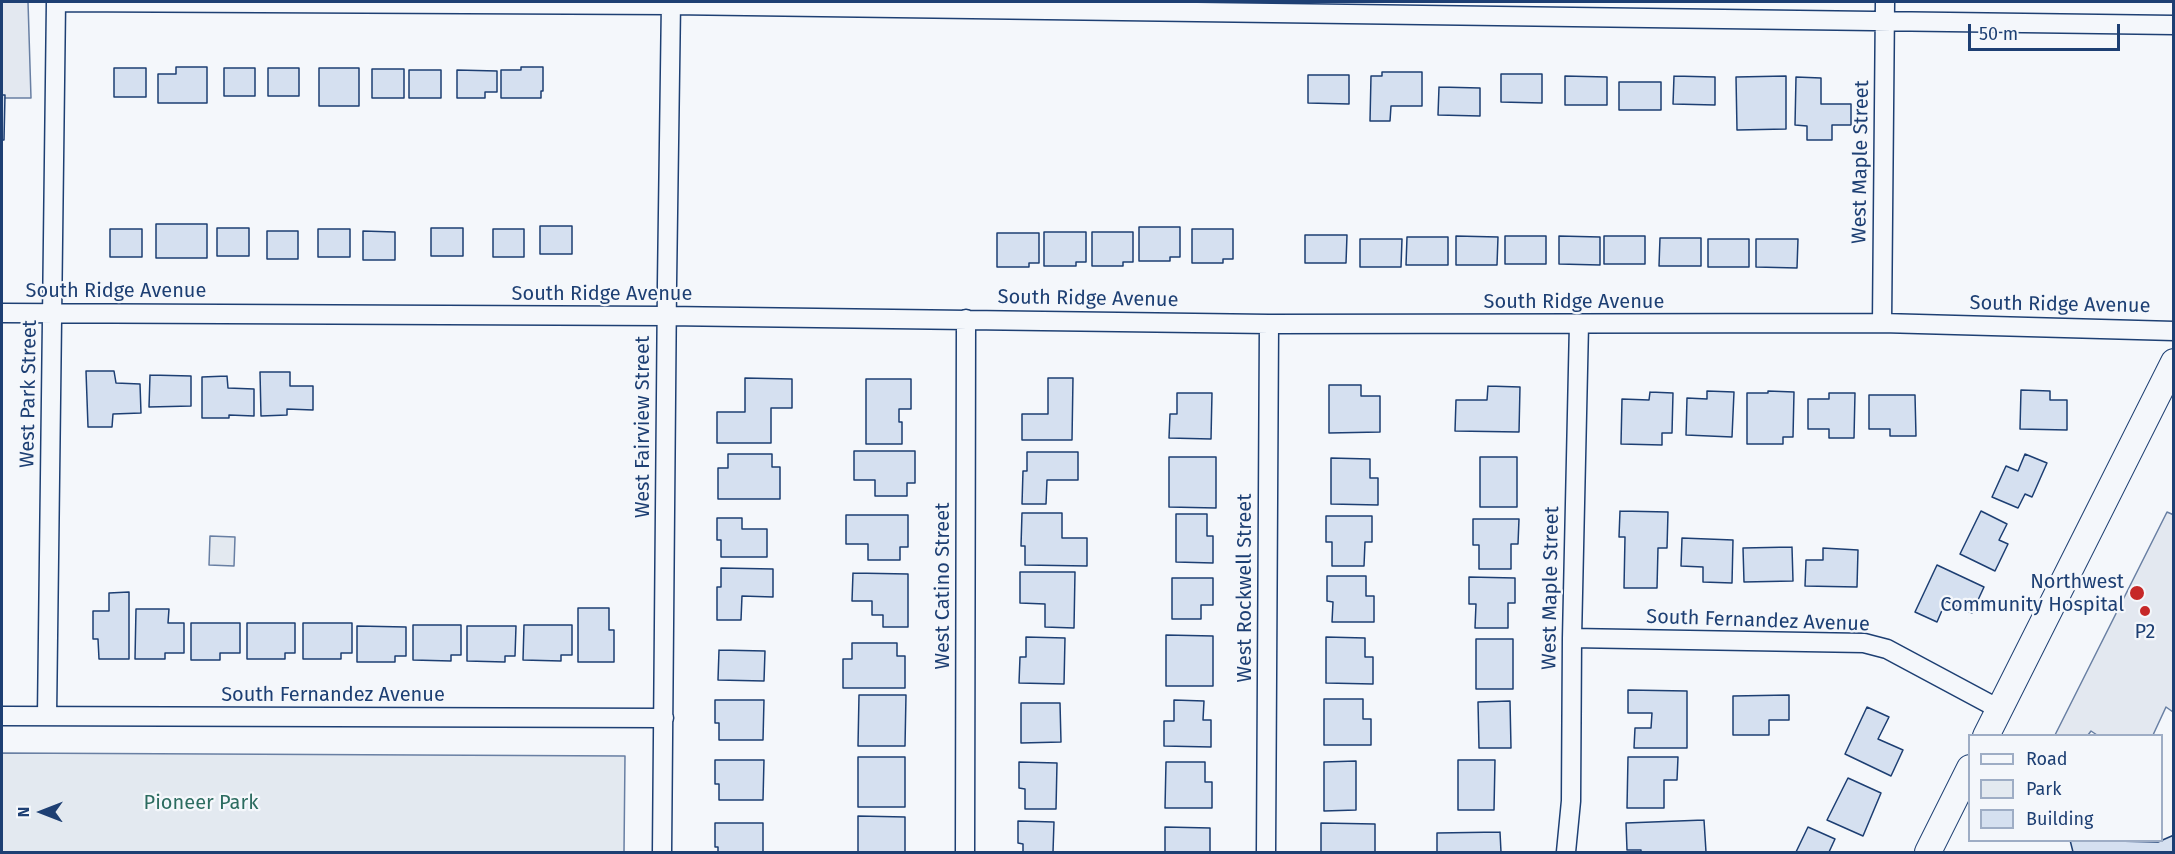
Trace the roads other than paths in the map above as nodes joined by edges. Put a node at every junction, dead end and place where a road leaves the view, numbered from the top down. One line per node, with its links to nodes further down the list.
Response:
1 (56, 2): 3 (street); 7 (street, West Park Street)
2 (1885, 2): 4 (street, West Maple Street)
3 (671, 3): 4 (street); 8 (street, West Fairview Street)
4 (1885, 22): 5 (street); 10 (street, West Maple Street)
5 (2174, 26)
6 (2, 313): 7 (street, South Ridge Avenue)
7 (52, 313): 8 (street, South Ridge Avenue); 18 (street, West Park Street)
8 (666, 316): 9 (street, South Ridge Avenue); 19 (street, West Fairview Street)
9 (966, 319): 11 (street, South Ridge Avenue); 23 (street, West Catino Street)
10 (1882, 323): 12 (street, South Ridge Avenue); 13 (street, South Ridge Avenue)
11 (1269, 324): 12 (street, South Ridge Avenue); 24 (street, West Rockwell Street)
12 (1579, 324): 15 (street, West Maple Street)
13 (2174, 331)
14 (2174, 363): 16 (main road)
15 (1572, 638): 16 (street, South Fernandez Avenue); 25 (street, West Maple Street)
16 (1999, 709): 20 (main road)
17 (2, 716): 18 (street, South Fernandez Avenue)
18 (47, 716): 19 (street, South Fernandez Avenue)
19 (664, 718): 22 (street, West Fairview Street)
20 (1986, 734)
21 (1968, 772): 26 (main road)
22 (662, 852)
23 (965, 852)
24 (1266, 852)
25 (1566, 852)
26 (1928, 852)

